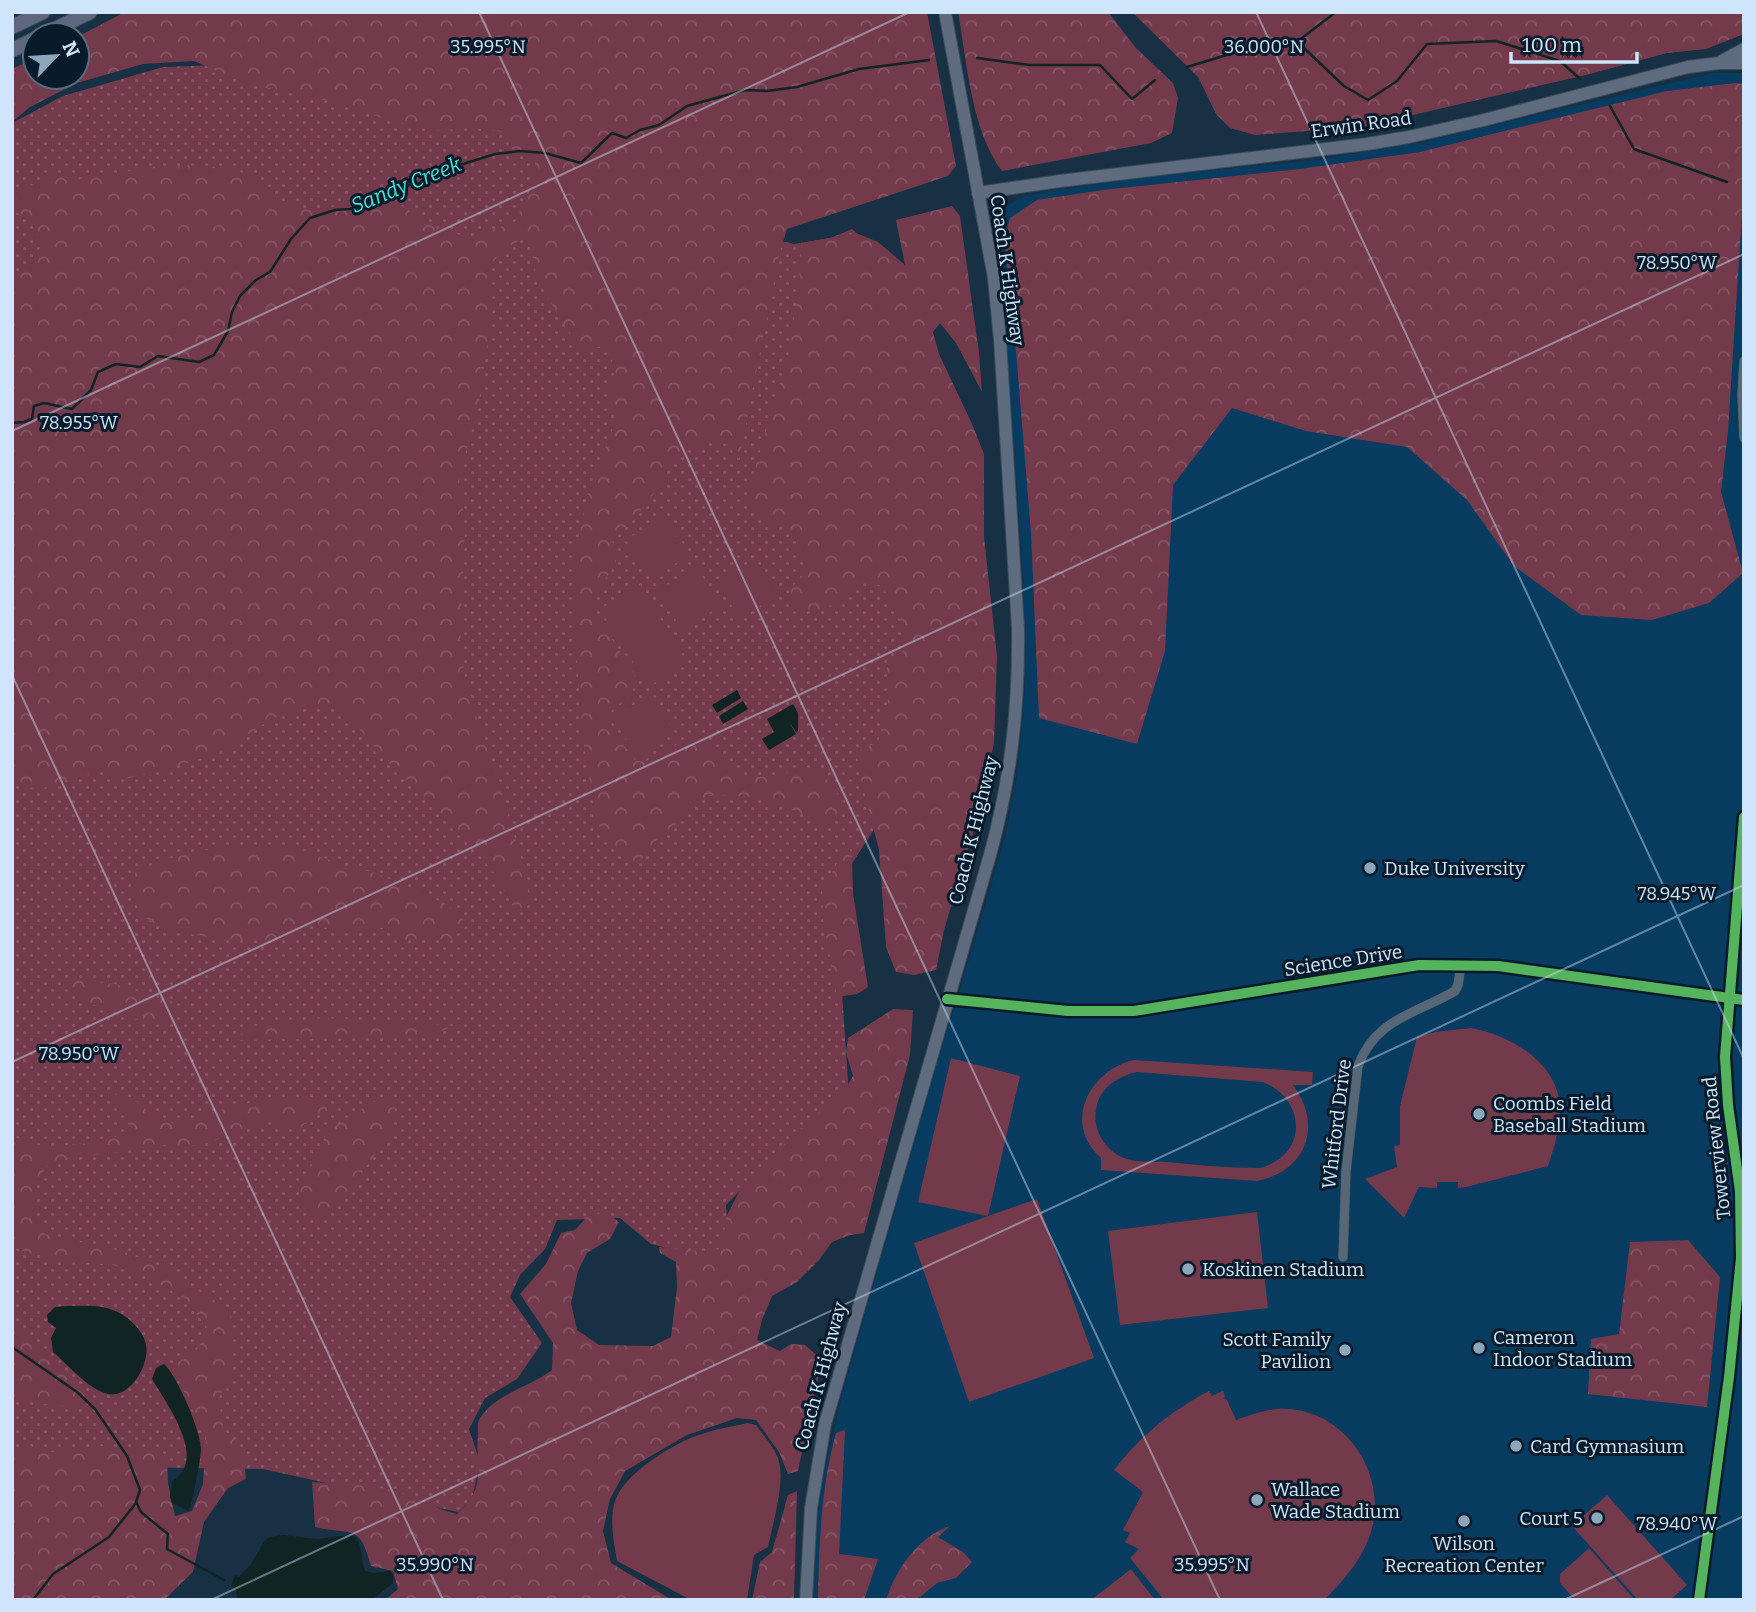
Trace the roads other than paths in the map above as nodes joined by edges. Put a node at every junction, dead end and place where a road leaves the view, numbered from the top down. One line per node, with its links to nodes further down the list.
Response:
1 (43, 12): 5 (highway)
2 (90, 12): 4 (highway)
3 (945, 12): 9 (main road, Coach K Highway)
4 (72, 21)
5 (12, 27)
6 (1744, 49): 8 (main road)
7 (1744, 62): 8 (main road, Erwin Road)
8 (1719, 63): 9 (main road, Erwin Road)
9 (978, 193): 15 (main road, Coach K Highway)
10 (1744, 361): 11 (street)
11 (1744, 438)
12 (1744, 817): 14 (street, Towerview Road)
13 (1461, 964): 14 (street, Science Drive); 15 (street, Science Drive); 17 (street, Whitford Drive)
14 (1728, 998): 16 (street, Science Drive); 18 (street, Towerview Road)
15 (947, 999): 20 (main road, Coach K Highway)
16 (1744, 1000)
17 (1343, 1257)
18 (1733, 1345): 19 (street); 21 (street, Towerview Road)
19 (1744, 1347)
20 (806, 1600)
21 (1699, 1600)

